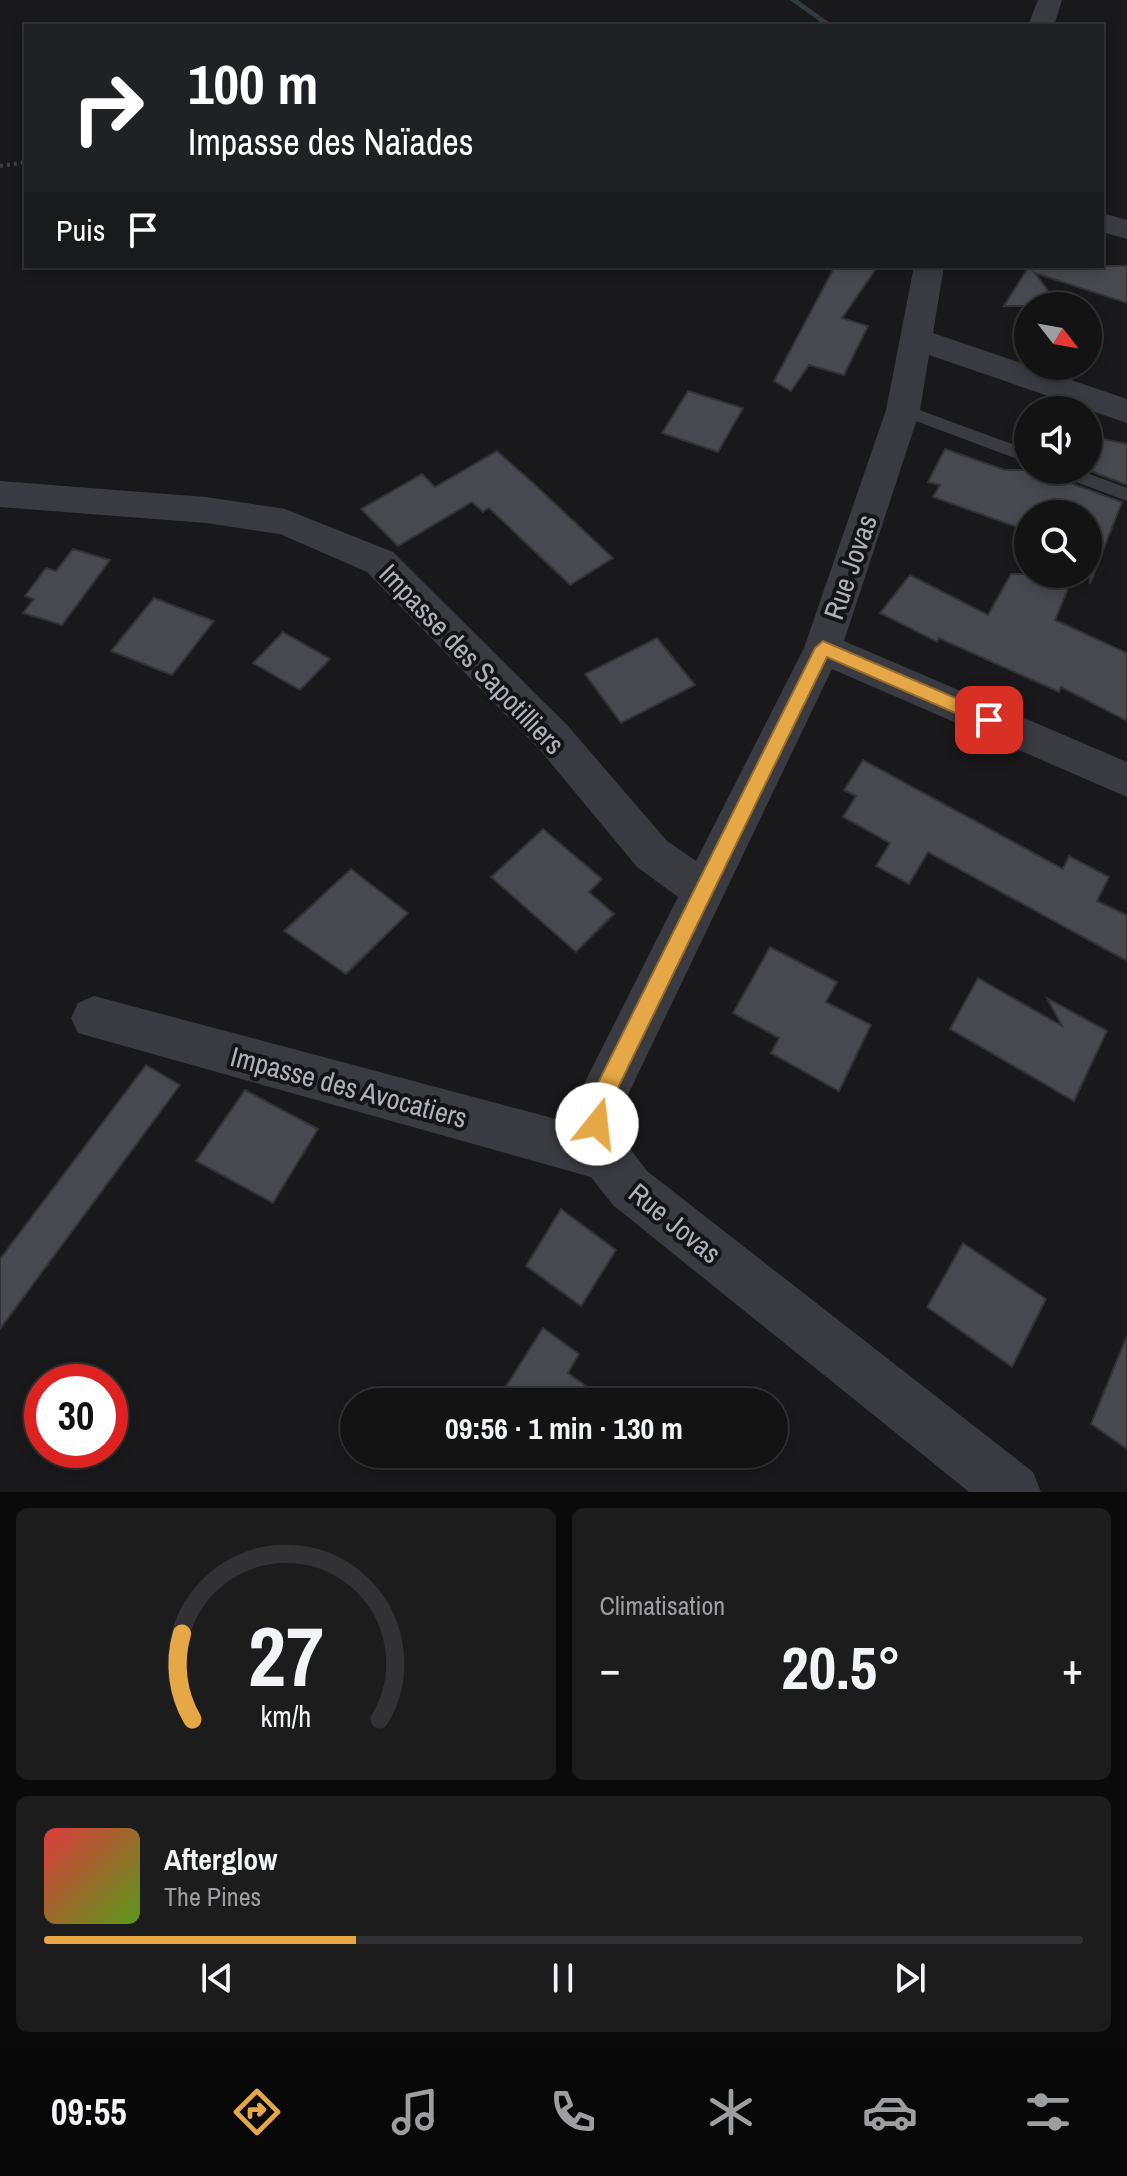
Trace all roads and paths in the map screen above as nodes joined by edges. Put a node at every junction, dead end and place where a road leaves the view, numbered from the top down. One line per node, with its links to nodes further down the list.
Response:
1 (1050, 0): 2 (street)
2 (1042, 24)
3 (24, 162): 4 (path)
4 (0, 166)
5 (1104, 223): 6 (street)
6 (1127, 230)
7 (929, 268): 8 (street, Rue Jovas)
8 (917, 339): 9 (street, Rue Jovas); 10 (street)
9 (903, 410): 11 (lane); 15 (street, Rue Jovas)
10 (1127, 411)
11 (1014, 452)
12 (1098, 484): 14 (lane)
13 (0, 494): 17 (street, Impasse des Sapotilliers)
14 (1127, 495)
15 (823, 648): 16 (street); 17 (street, Rue Jovas)
16 (1127, 780)
17 (705, 892): 19 (street, Rue Jovas)
18 (94, 1018): 19 (street, Impasse des Avocatiers)
19 (604, 1156): 20 (street, Rue Jovas)
20 (1013, 1492)

